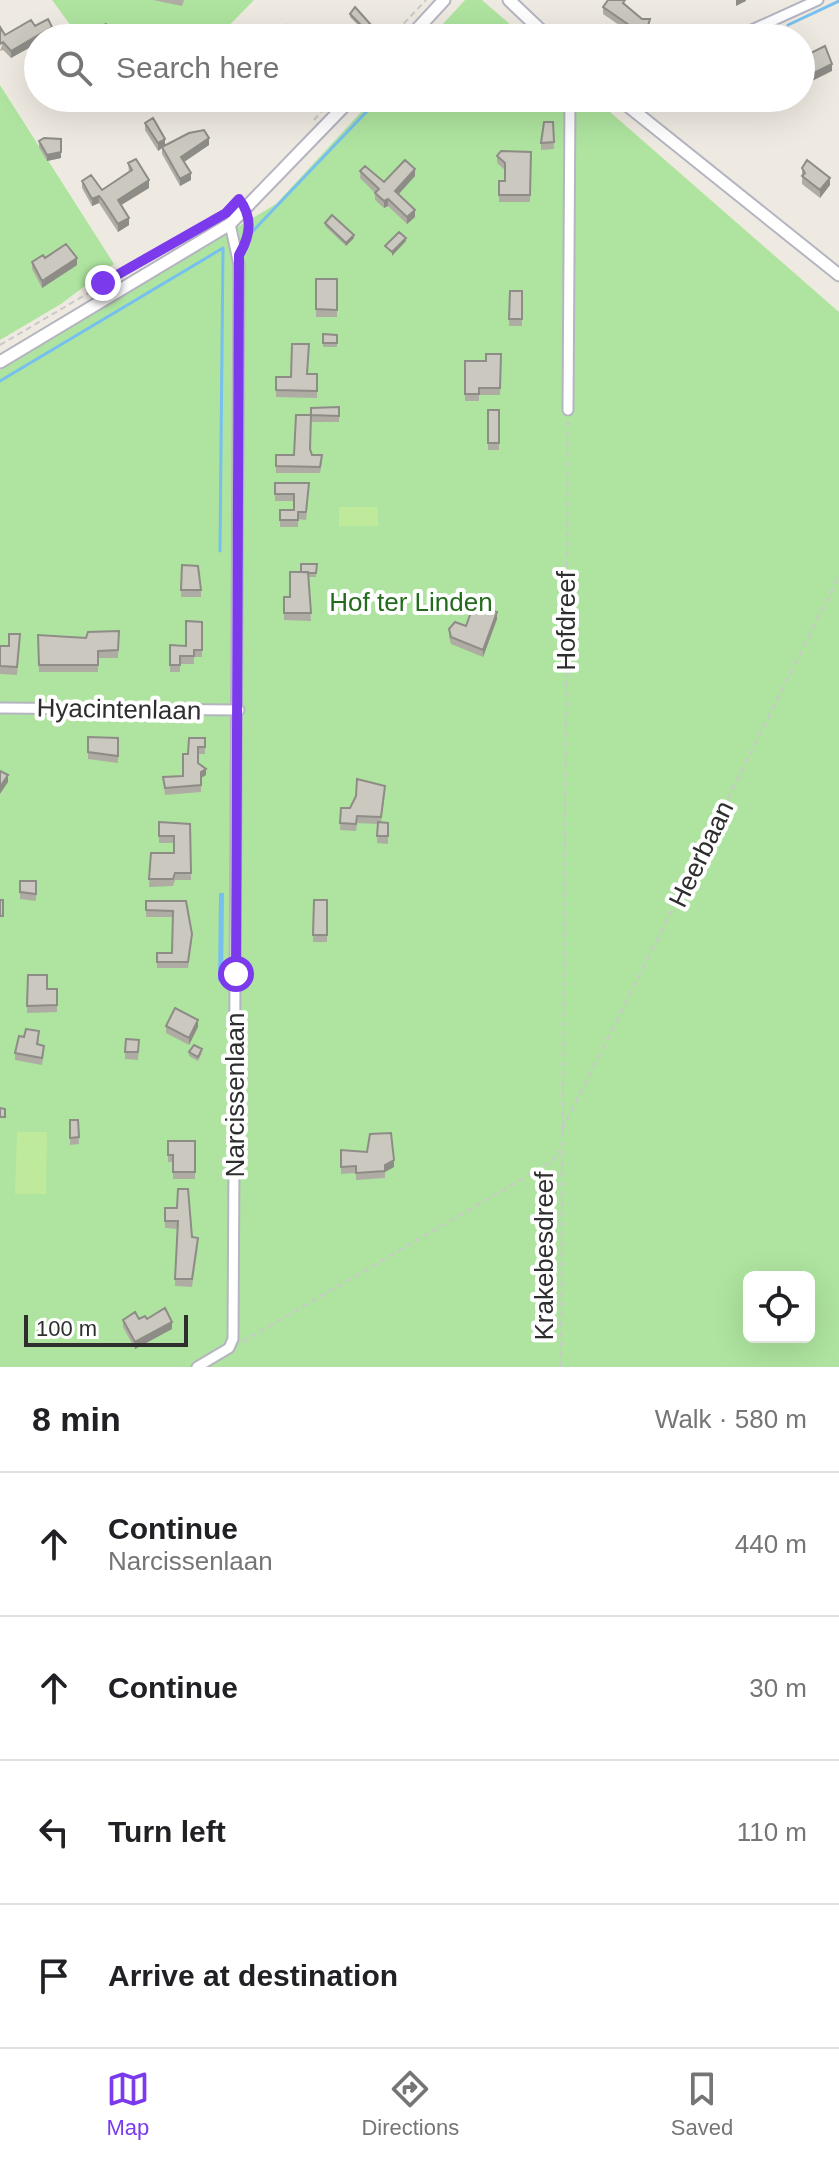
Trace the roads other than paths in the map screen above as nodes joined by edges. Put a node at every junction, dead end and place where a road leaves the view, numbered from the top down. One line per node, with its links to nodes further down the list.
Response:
1 (444, 0): 4 (street)
2 (509, 0): 5 (street)
3 (818, 0): 6 (street)
4 (422, 24)
5 (534, 24)
6 (765, 24)
7 (339, 112): 10 (street)
8 (570, 112): 13 (street)
9 (636, 112): 11 (street)
10 (228, 218): 12 (street); 15 (street, Narcissenlaan)
11 (839, 275)
12 (0, 362)
13 (568, 410)
14 (0, 708): 15 (street, Hyacintenlaan)
15 (239, 710): 16 (street, Narcissenlaan)
16 (197, 1367)

